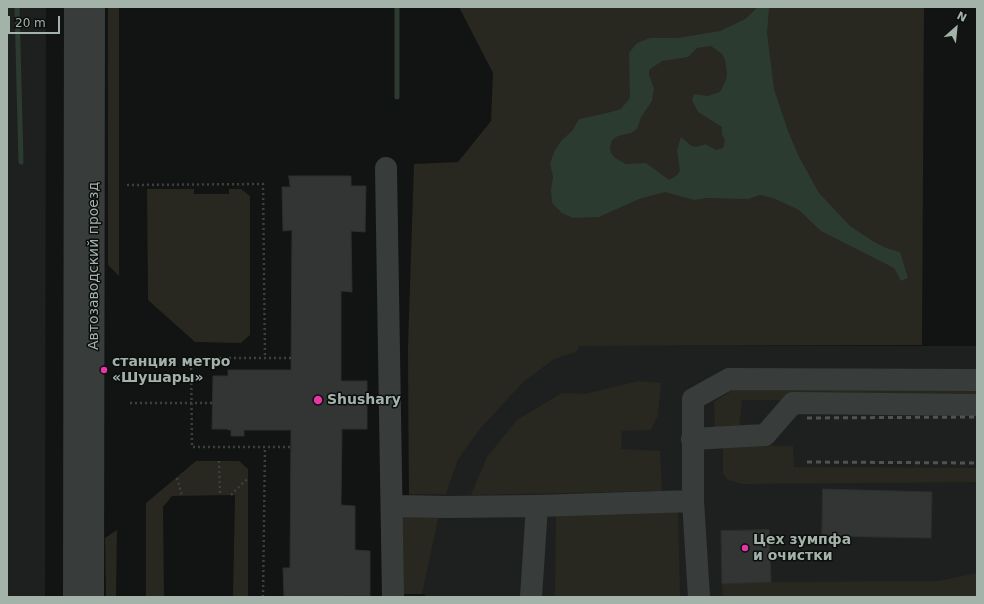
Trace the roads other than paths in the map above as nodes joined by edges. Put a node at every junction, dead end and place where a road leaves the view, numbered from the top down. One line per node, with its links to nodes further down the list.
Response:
1 (75, 7): 10 (street, Автозаводский проезд)
2 (94, 7): 11 (street, Автозаводский проезд)
3 (386, 168): 8 (street)
4 (977, 380): 6 (street)
5 (977, 405): 6 (street)
6 (692, 439): 7 (street)
7 (693, 501): 9 (street); 14 (street)
8 (392, 506): 9 (street); 12 (street)
9 (537, 506): 13 (street)
10 (74, 597)
11 (93, 597)
12 (394, 597)
13 (531, 597)
14 (699, 597)

